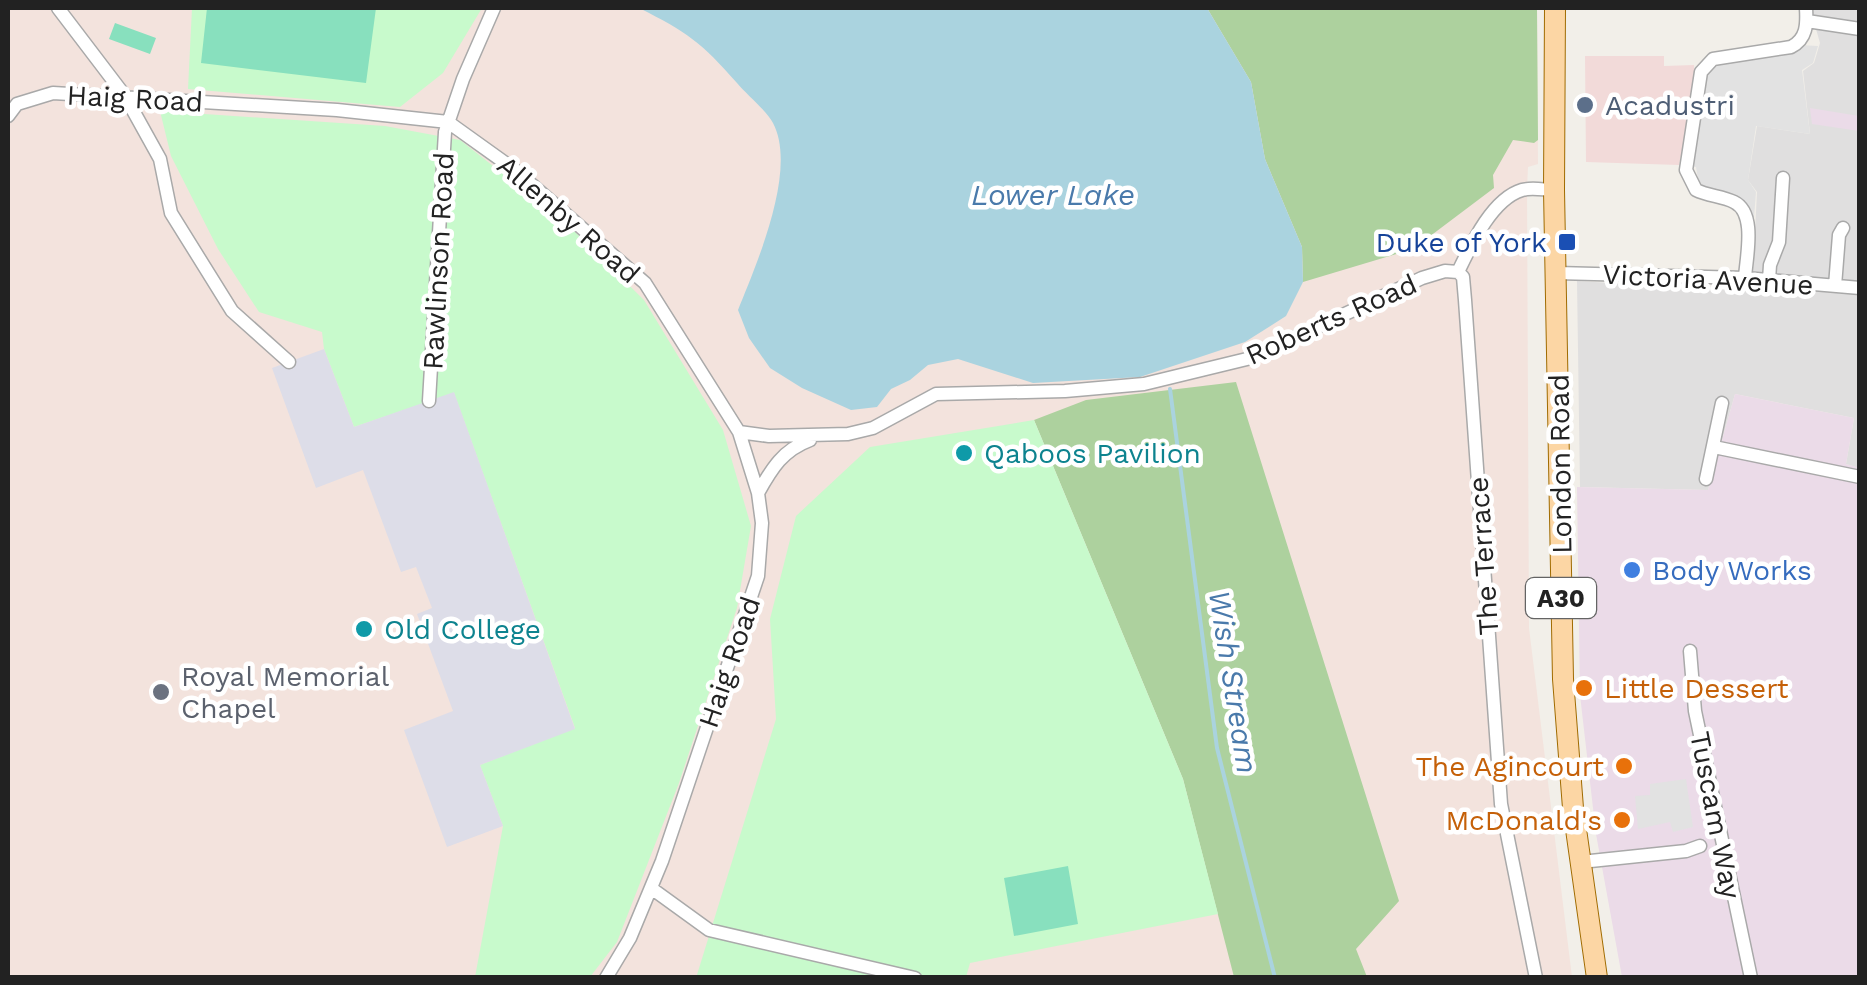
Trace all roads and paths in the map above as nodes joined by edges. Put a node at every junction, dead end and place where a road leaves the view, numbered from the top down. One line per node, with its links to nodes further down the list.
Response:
1 (58, 8): 7 (street)
2 (494, 8): 9 (street, Rawlinson Road)
3 (1554, 8): 11 (main road, London Road / A30)
4 (1807, 14): 5 (street); 15 (street)
5 (1860, 30)
6 (8, 90): 8 (street)
7 (125, 96): 8 (street, Haig Road); 9 (street, Haig Road); 19 (street)
8 (12, 110)
9 (448, 122): 20 (street, Rawlinson Road); 22 (street, Allenby Road)
10 (1783, 178): 16 (street)
11 (1554, 190): 13 (street); 14 (main road, London Road / A30)
12 (1843, 228): 17 (street)
13 (1458, 272): 23 (street, Roberts Road); 34 (street, The Terrace)
14 (1557, 272): 15 (street, Victoria Avenue); 30 (main road, London Road / A30)
15 (1745, 278): 16 (street, Victoria Avenue)
16 (1769, 280): 17 (street, Victoria Avenue)
17 (1834, 286): 18 (street, Victoria Avenue)
18 (1860, 288)
19 (289, 362)
20 (429, 401)
21 (1722, 404): 24 (street)
22 (739, 432): 23 (street); 27 (street, Haig Road)
23 (818, 437): 27 (street)
24 (1714, 447): 25 (street); 26 (street)
25 (1860, 477)
26 (1706, 479)
27 (758, 493): 31 (street, Haig Road)
28 (1690, 650): 36 (street, Tuscam Way)
29 (1700, 846): 30 (street)
30 (1582, 862): 35 (main road, London Road / A30)
31 (651, 888): 32 (street, Haig Road); 33 (street)
32 (606, 978)
33 (915, 978)
34 (1536, 978)
35 (1597, 978)
36 (1750, 978)

